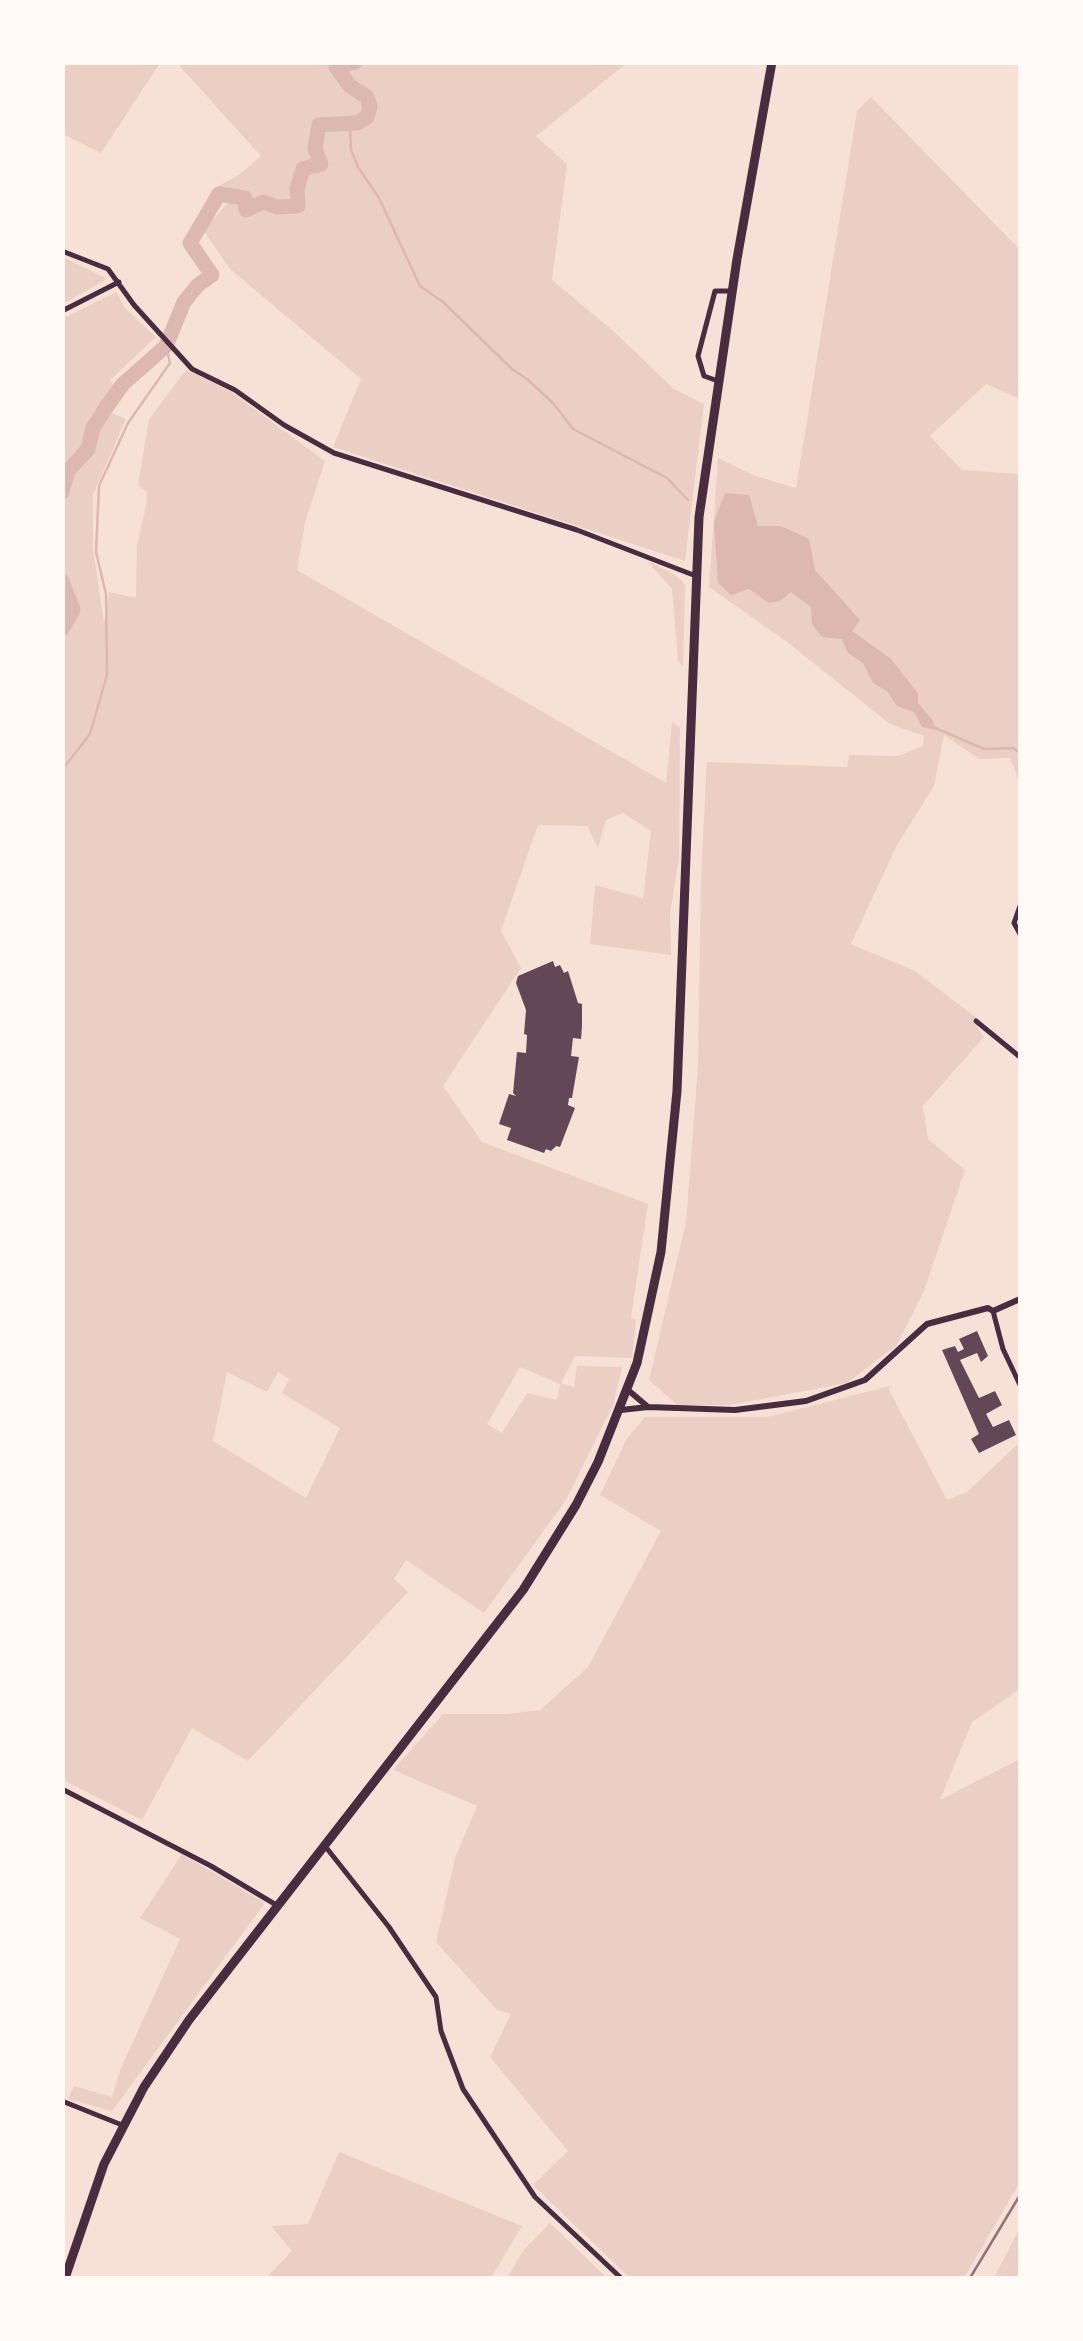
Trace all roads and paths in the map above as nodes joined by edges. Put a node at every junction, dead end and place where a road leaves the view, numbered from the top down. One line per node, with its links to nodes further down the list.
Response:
1 (772, 62): 4 (main road)
2 (62, 250): 3 (street)
3 (119, 282): 5 (street); 7 (street)
4 (732, 291): 6 (main road); 6 (street)
5 (62, 312)
6 (718, 380): 7 (main road)
7 (696, 576): 15 (main road)
8 (1020, 906): 9 (street)
9 (1020, 934)
10 (976, 1021): 11 (street)
11 (1020, 1057)
12 (1020, 1299): 13 (street)
13 (993, 1311): 14 (street); 16 (street)
14 (1020, 1384)
15 (628, 1390): 16 (street); 17 (main road)
16 (648, 1407): 17 (street)
17 (620, 1410): 19 (main road)
18 (62, 1789): 20 (street)
19 (325, 1846): 20 (main road); 24 (street)
20 (278, 1906): 22 (main road)
21 (62, 2101): 22 (street)
22 (122, 2125): 23 (main road)
23 (65, 2278)
24 (621, 2278)

